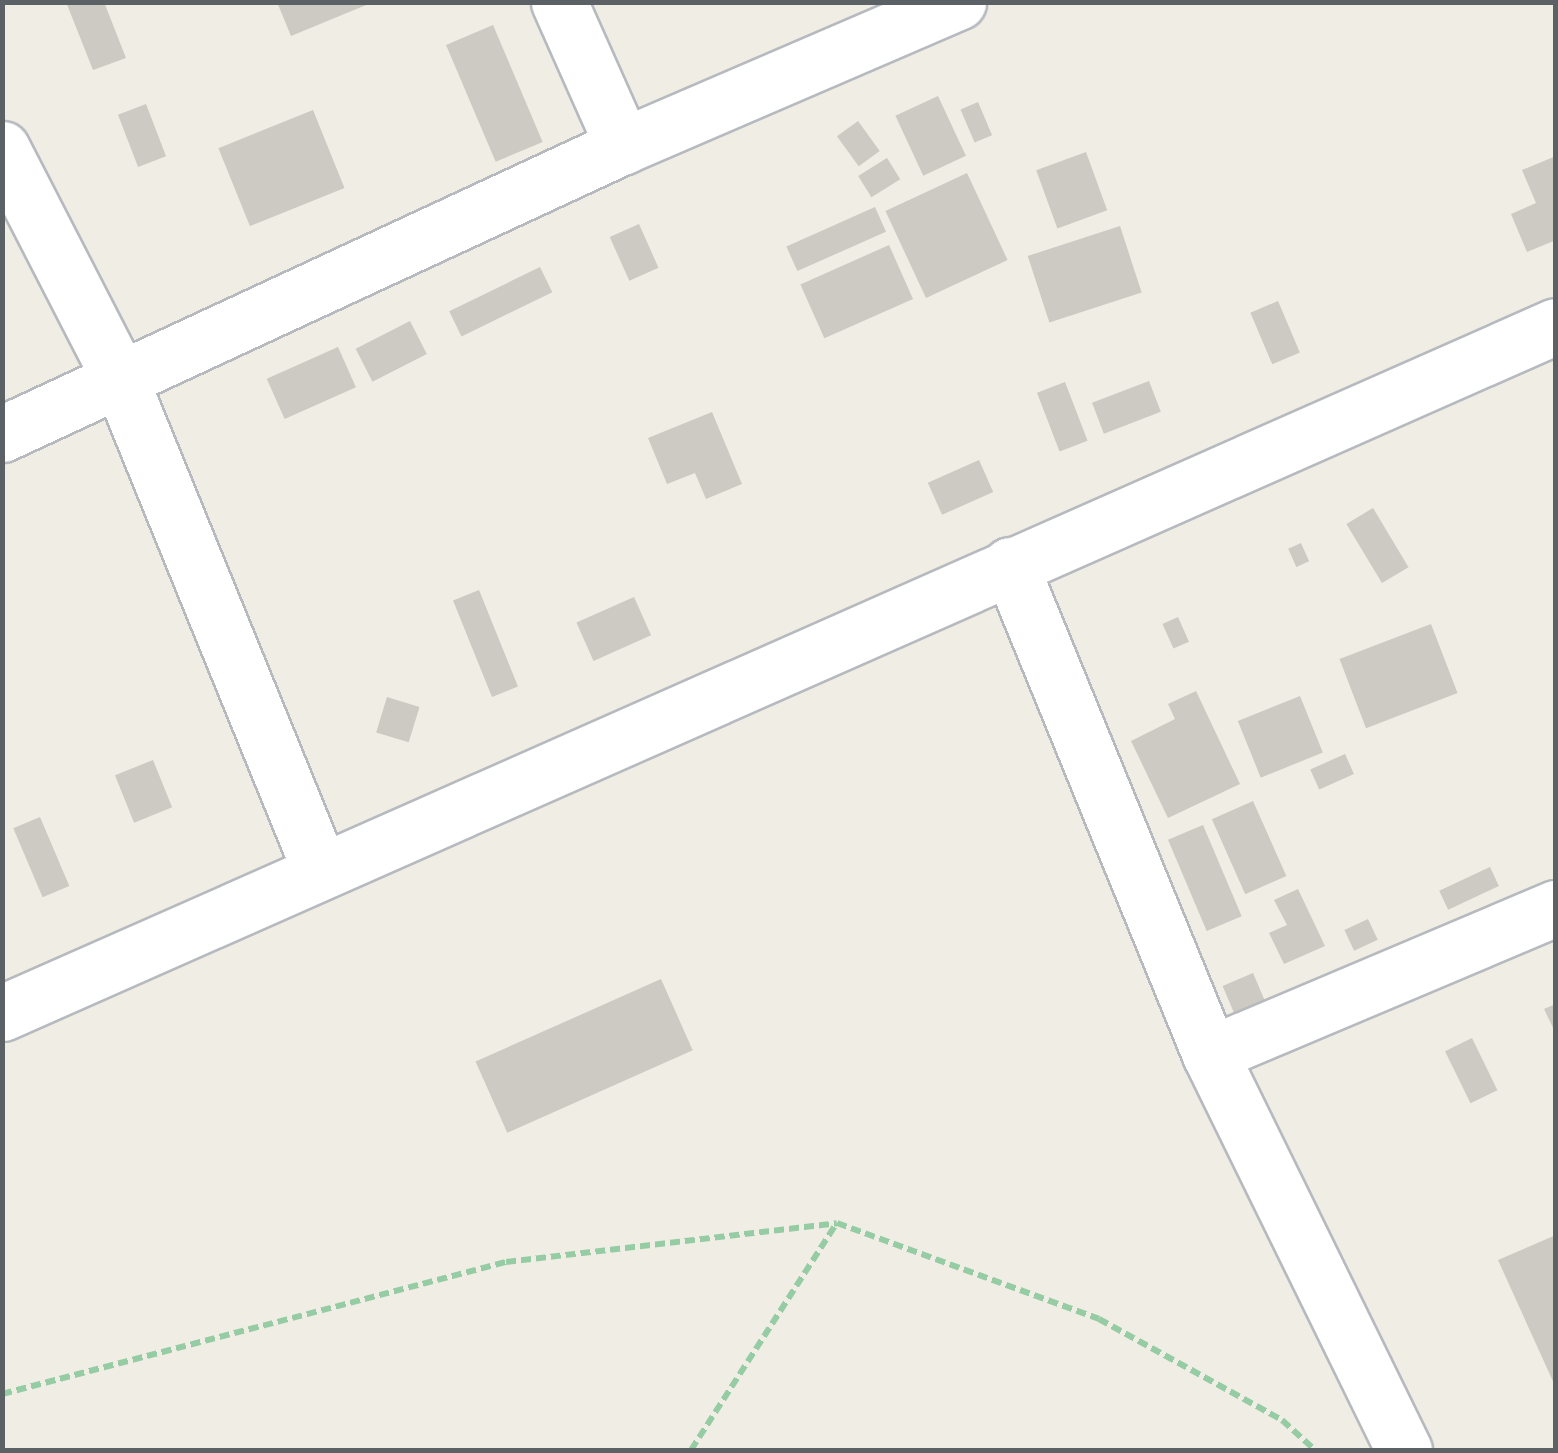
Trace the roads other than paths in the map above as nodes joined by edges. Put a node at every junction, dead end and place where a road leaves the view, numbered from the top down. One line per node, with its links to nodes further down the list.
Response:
1 (560, 2): 3 (street)
2 (958, 2): 3 (street)
3 (623, 146): 6 (street)
4 (2, 149): 6 (street)
5 (1556, 326): 8 (street)
6 (120, 379): 7 (street); 9 (street)
7 (2, 434)
8 (1010, 565): 9 (street); 12 (street)
9 (321, 872): 11 (street)
10 (1556, 908): 12 (street)
11 (2, 1013)
12 (1210, 1054): 13 (street)
13 (1404, 1450)

